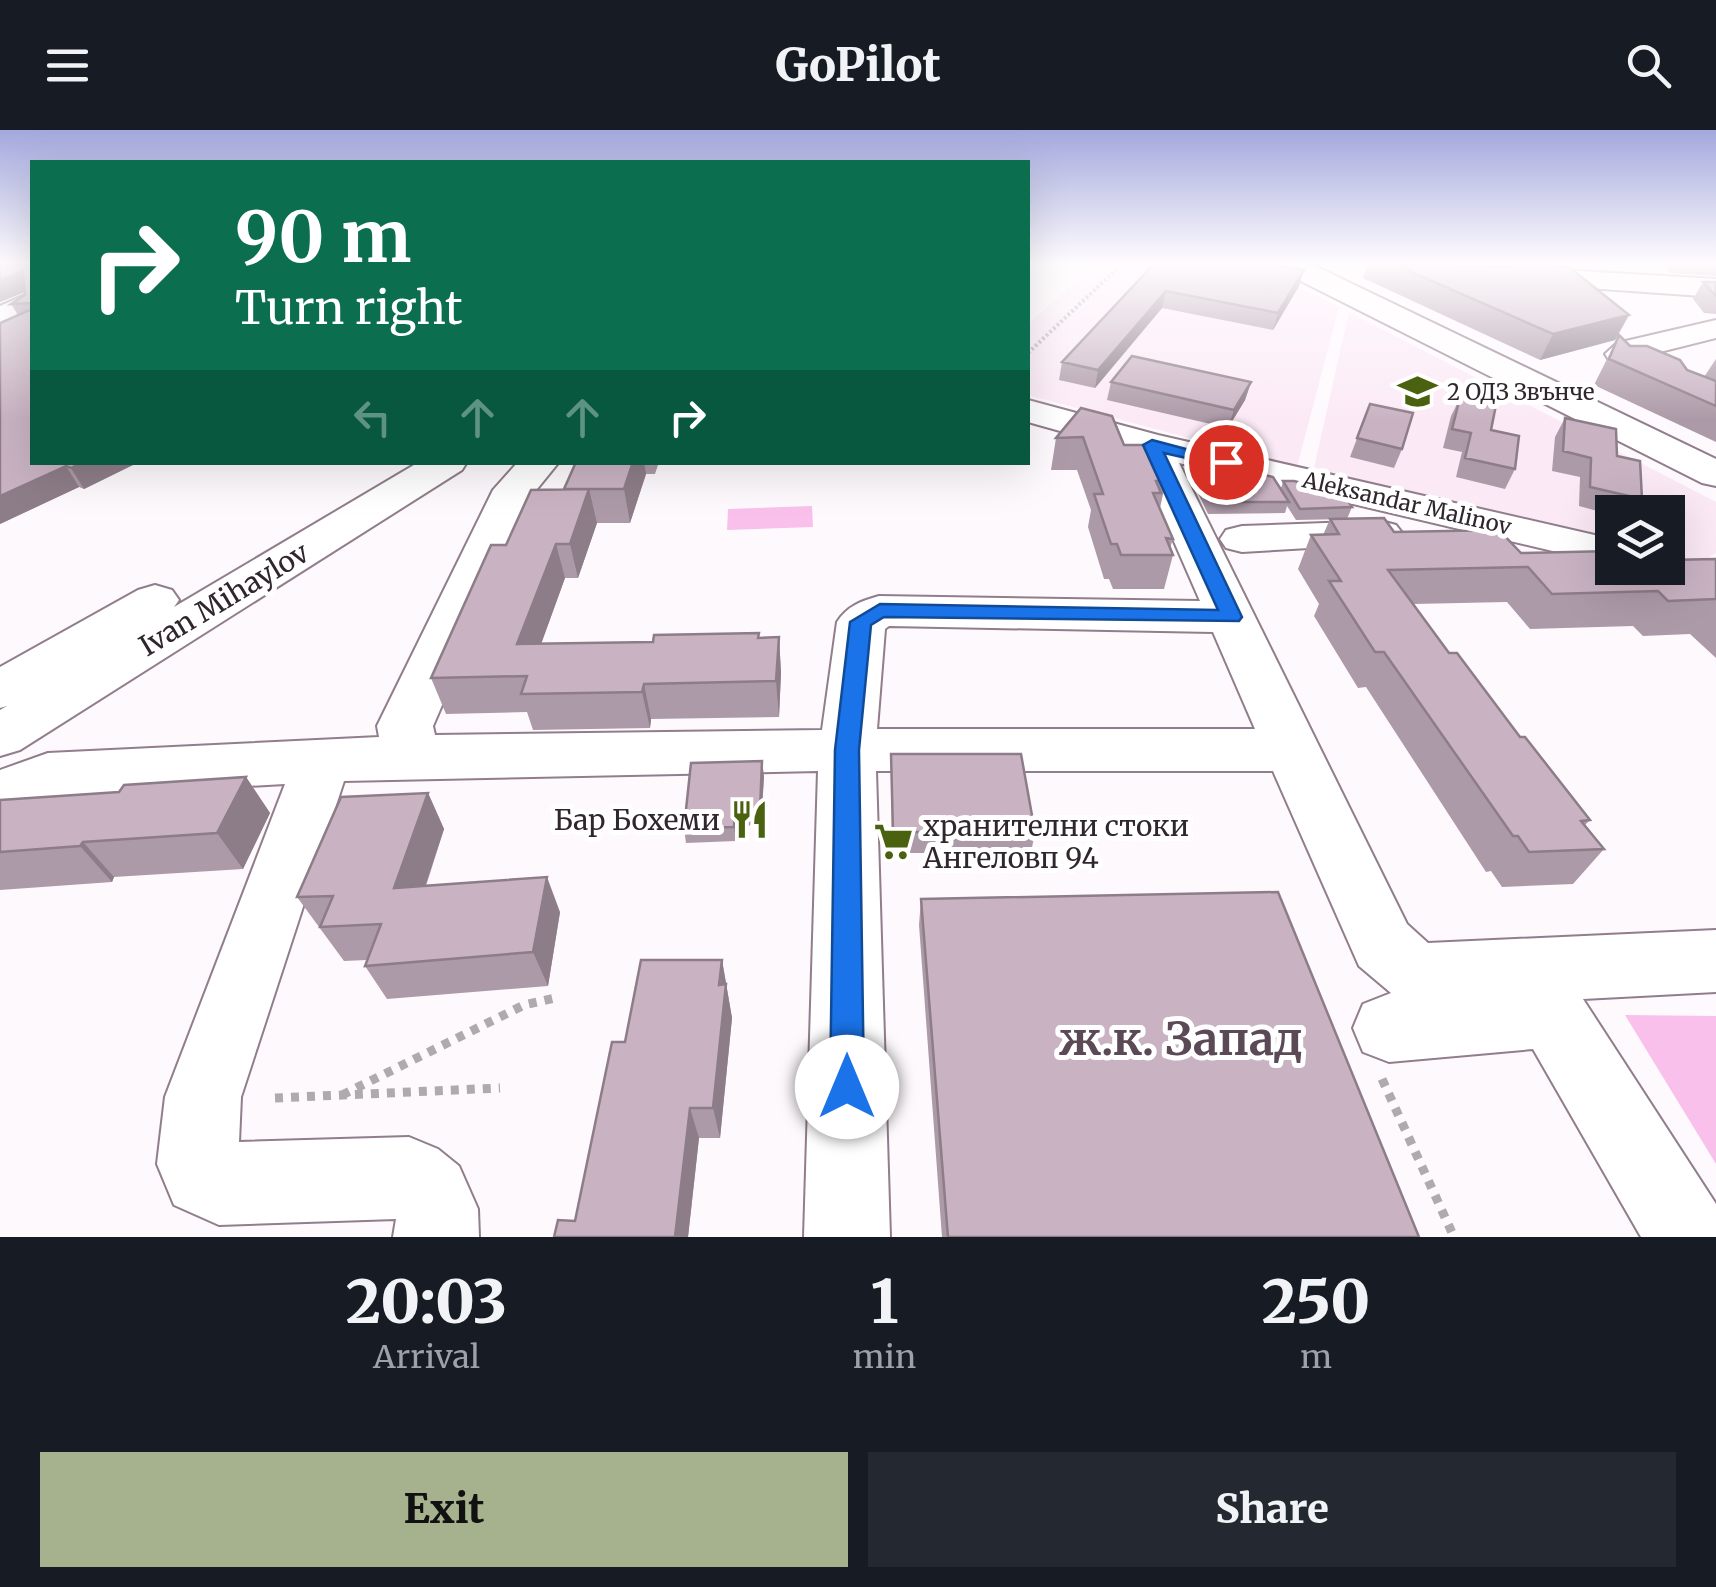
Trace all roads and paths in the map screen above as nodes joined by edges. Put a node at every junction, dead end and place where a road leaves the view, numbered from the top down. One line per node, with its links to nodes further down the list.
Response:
1 (1067, 316): 4 (path)
2 (1394, 316): 11 (street)
3 (1716, 328): 5 (street)
4 (1030, 351)
5 (1627, 362)
6 (1030, 412): 7 (street, Aleksandar Malinov)
7 (1152, 445): 12 (street, Aleksandar Malinov); 15 (street)
8 (390, 465): 16 (street, Ivan Mihaylov)
9 (443, 465): 17 (street, Ivan Mihaylov)
10 (537, 465): 20 (street)
11 (1716, 474)
12 (1522, 530): 13 (street); 14 (street, Aleksandar Malinov)
13 (1242, 539)
14 (1595, 548)
15 (1232, 617): 18 (street); 19 (street)
16 (0, 690)
17 (0, 736)
18 (847, 750): 19 (street); 20 (street); 32 (street)
19 (1294, 750): 24 (street)
20 (424, 756): 21 (street)
21 (322, 761): 22 (street); 31 (street)
22 (0, 798)
23 (1716, 961): 24 (street)
24 (1492, 974): 26 (street)
25 (560, 996): 29 (path)
26 (1552, 1014): 27 (street); 34 (street)
27 (1389, 1028): 33 (path)
28 (500, 1088): 29 (path)
29 (342, 1095): 30 (path)
30 (274, 1098)
31 (436, 1237)
32 (847, 1237)
33 (1454, 1237)
34 (1688, 1237)

